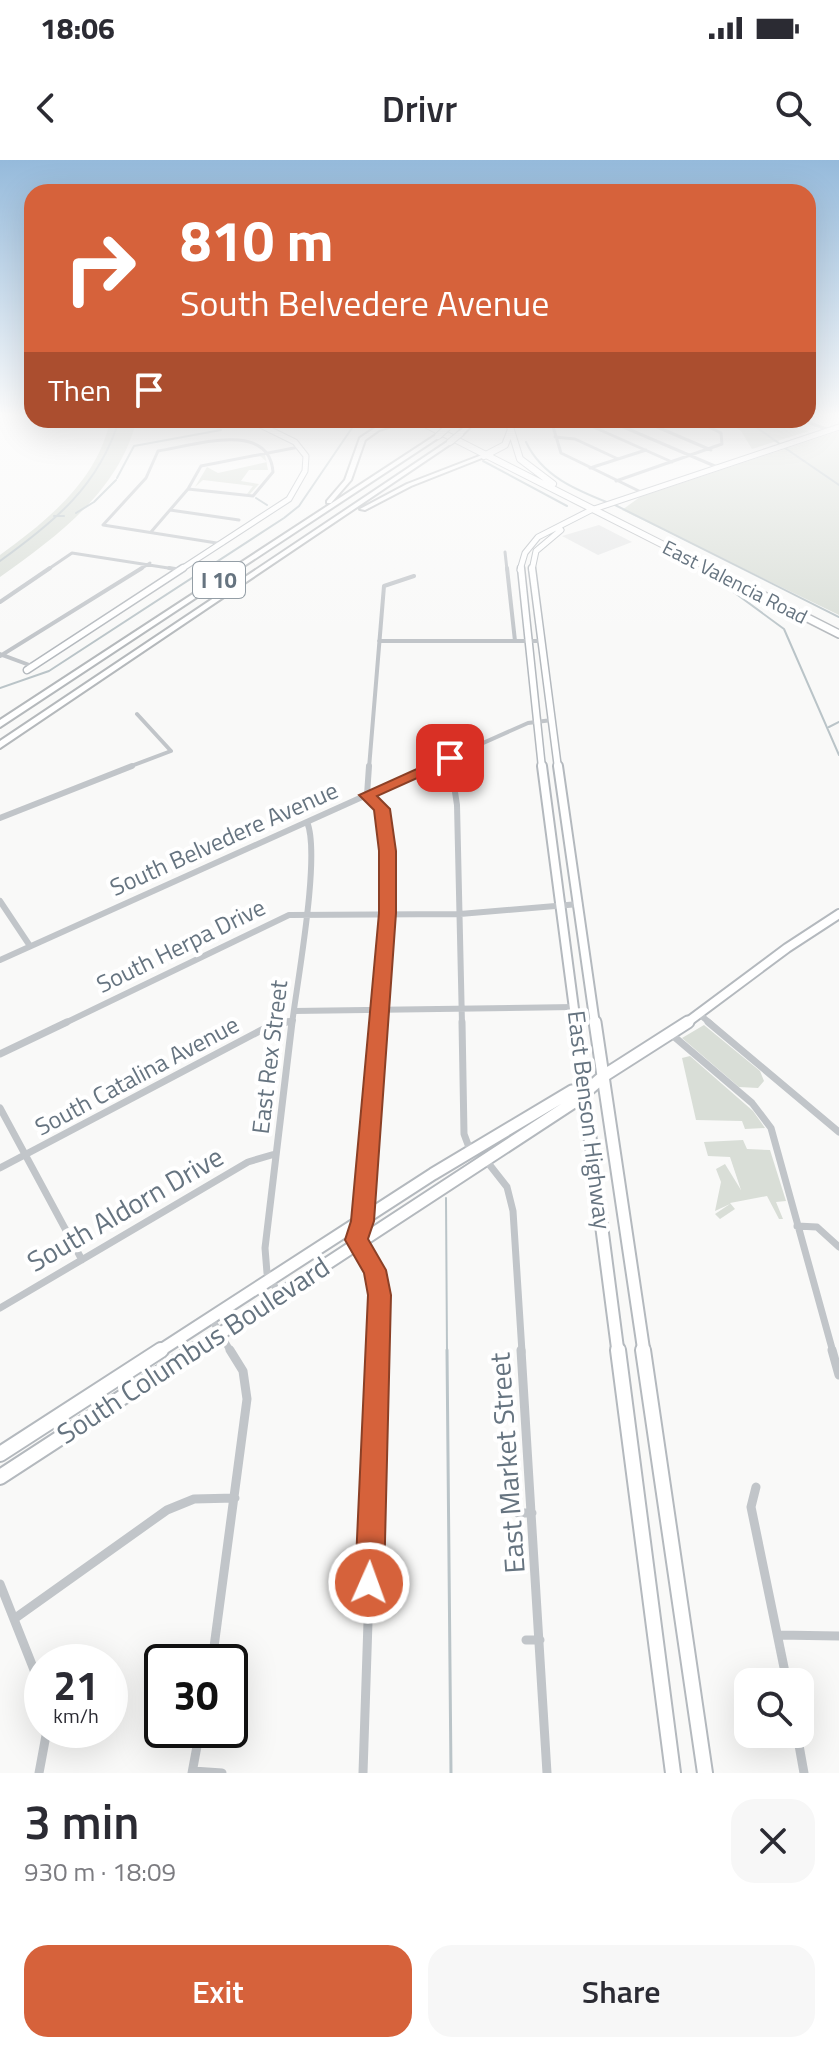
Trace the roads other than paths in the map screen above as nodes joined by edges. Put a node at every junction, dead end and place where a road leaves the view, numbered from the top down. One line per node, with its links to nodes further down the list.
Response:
1 (135, 490): 18 (street)
2 (187, 490): 16 (street)
3 (200, 490): 4 (street)
4 (258, 490)
5 (293, 490): 19 (main road)
6 (339, 490): 26 (highway)
7 (355, 490): 26 (highway, I 10, bridge)
8 (378, 490): 21 (highway, I 10, bridge)
9 (398, 490): 21 (highway)
10 (566, 490): 15 (main road, East Valencia Road)
11 (567, 490): 15 (main road, East Valencia Road)
12 (637, 490): 14 (street)
13 (646, 490): 14 (main road)
14 (641, 492): 15 (main road)
15 (604, 507): 27 (main road, East Valencia Road); 28 (main road, East Valencia Road); 31 (main road, East Benson Highway); 32 (main road, East Benson Highway)
16 (170, 510): 17 (street); 18 (street)
17 (239, 520)
18 (151, 532): 19 (street)
19 (223, 544): 23 (main road)
20 (505, 552): 30 (street)
21 (273, 561): 39 (highway, I 10)
22 (150, 563): 23 (street); 25 (street); 33 (street)
23 (181, 570): 34 (main road)
24 (414, 576): 29 (street)
25 (0, 602)
26 (173, 610): 38 (highway, I 10)
27 (839, 627)
28 (839, 634)
29 (379, 641): 30 (street); 41 (street)
30 (515, 641): 31 (street)
31 (527, 641): 32 (street); 36 (main road, East Benson Highway)
32 (540, 641): 37 (main road, East Benson Highway)
33 (1, 655): 34 (street)
34 (30, 668)
35 (137, 714): 42 (street)
36 (536, 719): 37 (street, South Belvedere Avenue); 40 (street, South Belvedere Avenue); 46 (main road, East Benson Highway)
37 (552, 720): 45 (main road, East Benson Highway)
38 (0, 724)
39 (0, 745)
40 (450, 758): 41 (street, South Belvedere Avenue); 49 (street)
41 (367, 795): 43 (street, South Belvedere Avenue); 48 (street)
42 (0, 818)
43 (307, 822): 47 (street, East Rex Street); 51 (street, South Belvedere Avenue)
44 (0, 901): 51 (street)
45 (579, 904): 46 (street, South Herpa Drive); 61 (main road, East Benson Highway)
46 (562, 905): 49 (street, South Herpa Drive); 53 (main road, East Benson Highway)
47 (306, 913): 48 (street, South Herpa Drive); 56 (street, East Rex Street); 60 (street, South Herpa Drive)
48 (388, 913): 49 (street, South Herpa Drive); 54 (street)
49 (460, 914): 55 (street)
50 (839, 914): 57 (main road, South Columbus Boulevard)
51 (30, 946): 52 (street, South Belvedere Avenue)
52 (0, 960)
53 (575, 1007): 55 (street); 62 (main road, East Benson Highway)
54 (380, 1009): 55 (street); 56 (street); 70 (street)
55 (460, 1009): 65 (street)
56 (294, 1011): 58 (street, East Rex Street)
57 (697, 1013): 59 (main road, South Columbus Boulevard); 64 (street)
58 (293, 1020): 66 (street, East Rex Street); 67 (street, South Catalina Avenue)
59 (671, 1034): 61 (main road, South Columbus Boulevard); 73 (street)
60 (0, 1054)
61 (605, 1075): 62 (main road, South Columbus Boulevard); 111 (main road, East Benson Highway)
62 (585, 1090): 65 (main road, South Columbus Boulevard); 68 (main road, South Columbus Boulevard); 110 (main road, East Benson Highway)
63 (0, 1108): 67 (street)
64 (839, 1132)
65 (470, 1150): 70 (main road, South Columbus Boulevard)
66 (275, 1154): 76 (street, South Aldorn Drive); 77 (street, East Rex Street)
67 (25, 1155): 69 (street, South Catalina Avenue); 76 (street)
68 (485, 1159): 72 (street, East Market Street); 74 (main road, South Columbus Boulevard)
69 (0, 1168)
70 (363, 1221): 74 (street); 77 (main road, South Columbus Boulevard)
71 (502, 1223): 72 (street)
72 (514, 1223): 81 (street, East Market Street)
73 (797, 1226): 75 (street); 84 (street)
74 (357, 1243): 78 (main road, South Columbus Boulevard); 108 (street)
75 (839, 1247)
76 (82, 1260): 79 (street, South Aldorn Drive)
77 (270, 1280): 78 (street, East Rex Street); 82 (main road, South Columbus Boulevard)
78 (279, 1294): 83 (main road, South Columbus Boulevard)
79 (0, 1308)
80 (508, 1308): 81 (street)
81 (519, 1308): 86 (street, East Market Street)
82 (211, 1318): 83 (street); 87 (main road, South Columbus Boulevard)
83 (220, 1332): 88 (main road, South Columbus Boulevard); 90 (street)
84 (839, 1375)
85 (513, 1404): 86 (street)
86 (525, 1405): 92 (street, East Market Street)
87 (0, 1454)
88 (0, 1477)
89 (756, 1487): 95 (street)
90 (235, 1498): 94 (street); 100 (street)
91 (518, 1513): 92 (street)
92 (532, 1513): 98 (street, East Market Street)
93 (0, 1584): 94 (street)
94 (14, 1619): 99 (street)
95 (778, 1635): 96 (street); 101 (street)
96 (839, 1636)
97 (526, 1640): 98 (street)
98 (540, 1640): 109 (street, East Market Street)
99 (24, 1644)
100 (215, 1644)
101 (784, 1668)
102 (44, 1748): 106 (street)
103 (197, 1748): 105 (street)
104 (800, 1748): 112 (street)
105 (193, 1772): 107 (street)
106 (39, 1773)
107 (222, 1773)
108 (363, 1773)
109 (547, 1773)
110 (673, 1773)
111 (705, 1773)
112 (804, 1773)

